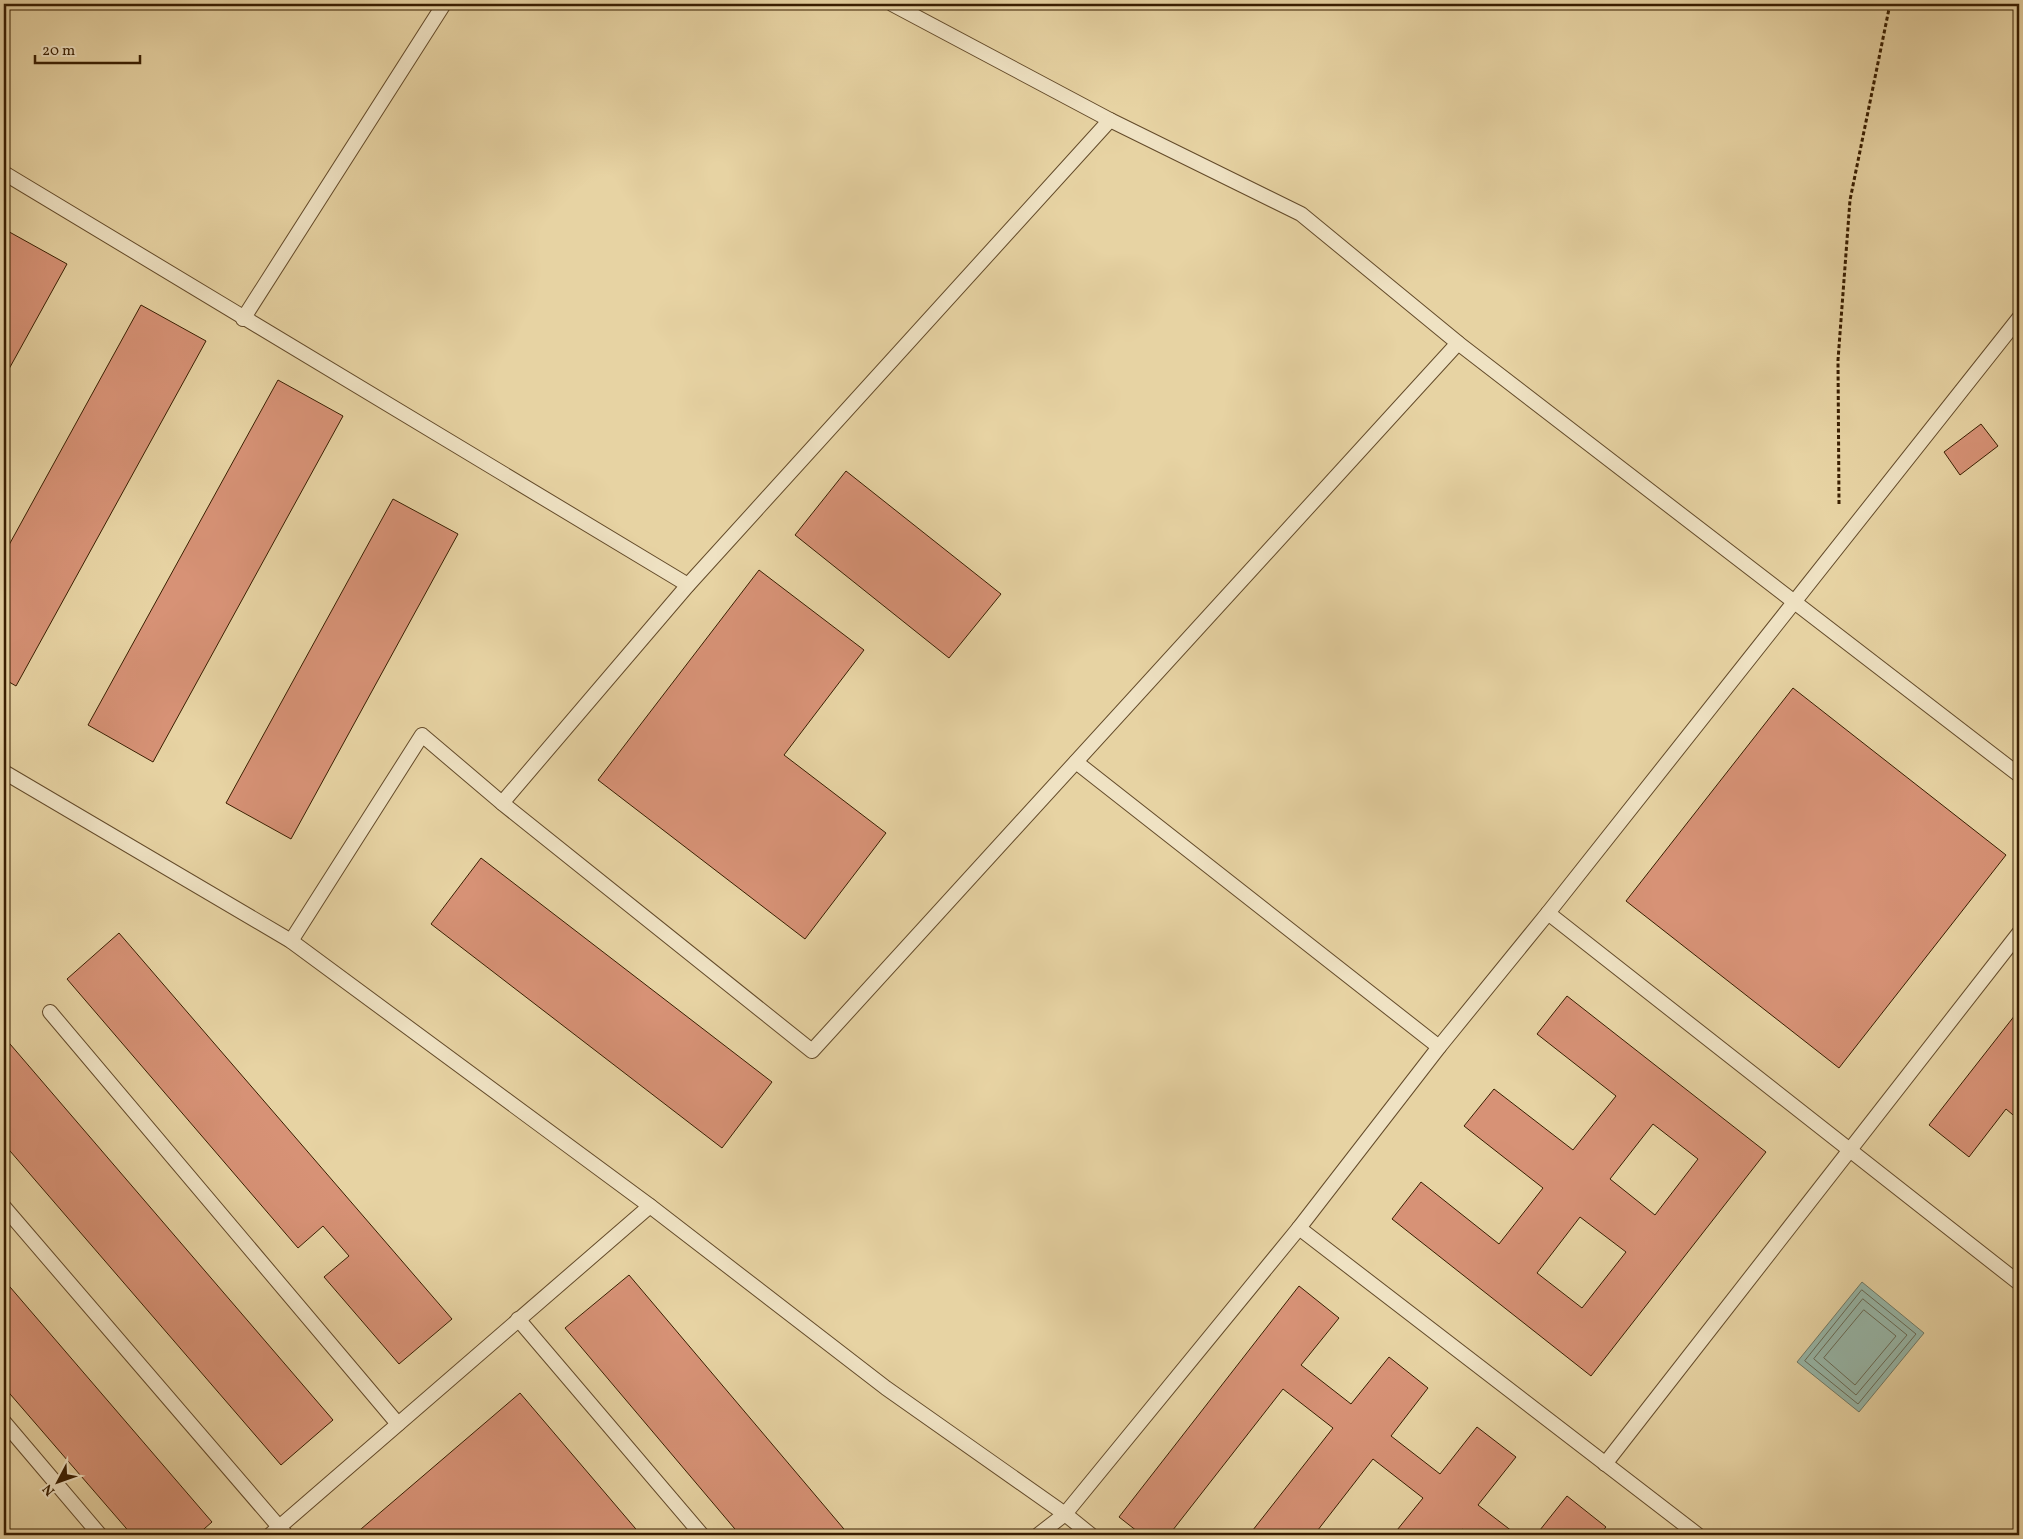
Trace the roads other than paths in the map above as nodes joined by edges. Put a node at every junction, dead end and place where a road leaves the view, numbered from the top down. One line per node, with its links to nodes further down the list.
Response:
1 (444, 4): 6 (lane)
2 (892, 4): 3 (lane)
3 (1110, 120): 7 (lane); 8 (lane)
4 (4, 173): 6 (lane)
5 (2019, 318): 9 (lane)
6 (243, 319): 8 (lane)
7 (1458, 343): 9 (lane); 10 (lane)
8 (688, 585): 13 (lane)
9 (1795, 601): 12 (lane); 14 (lane)
10 (1076, 762): 13 (lane); 18 (lane)
11 (4, 772): 16 (lane)
12 (2019, 775)
13 (502, 803): 16 (lane)
14 (1548, 912): 18 (lane); 19 (lane)
15 (2019, 933): 19 (lane)
16 (290, 941): 20 (lane)
17 (50, 1012): 26 (lane)
18 (1438, 1047): 22 (lane)
19 (1851, 1149): 23 (lane); 27 (lane)
20 (650, 1206): 24 (lane); 28 (lane)
21 (4, 1207): 30 (lane)
22 (1300, 1228): 27 (lane); 28 (lane)
23 (2019, 1282)
24 (518, 1319): 26 (lane); 32 (lane)
25 (4, 1422): 31 (lane)
26 (398, 1424): 30 (lane)
27 (1605, 1464): 29 (lane)
28 (1065, 1514): 33 (lane); 34 (lane)
29 (1681, 1530): 35 (lane)
30 (278, 1532)
31 (100, 1535)
32 (702, 1535)
33 (1038, 1535)
34 (1091, 1535)
35 (1698, 1535)

